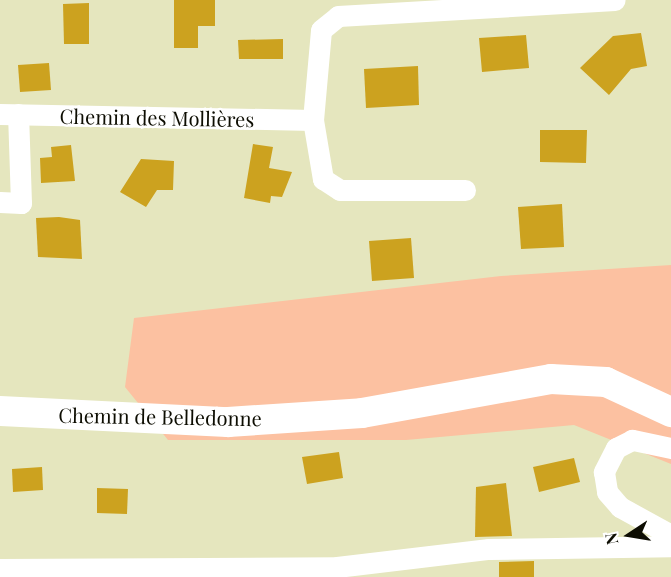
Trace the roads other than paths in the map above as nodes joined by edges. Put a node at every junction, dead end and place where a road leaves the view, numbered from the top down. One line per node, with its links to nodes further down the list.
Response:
1 (615, 0): 3 (street)
2 (9, 114): 3 (street, Chemin des Mollières); 5 (street)
3 (314, 120): 4 (street)
4 (465, 190)
5 (0, 202)
6 (0, 411): 7 (main road, Chemin de Belledonne)
7 (671, 412)
8 (671, 448): 9 (street)
9 (671, 535)
10 (671, 546): 11 (street)
11 (0, 569)

